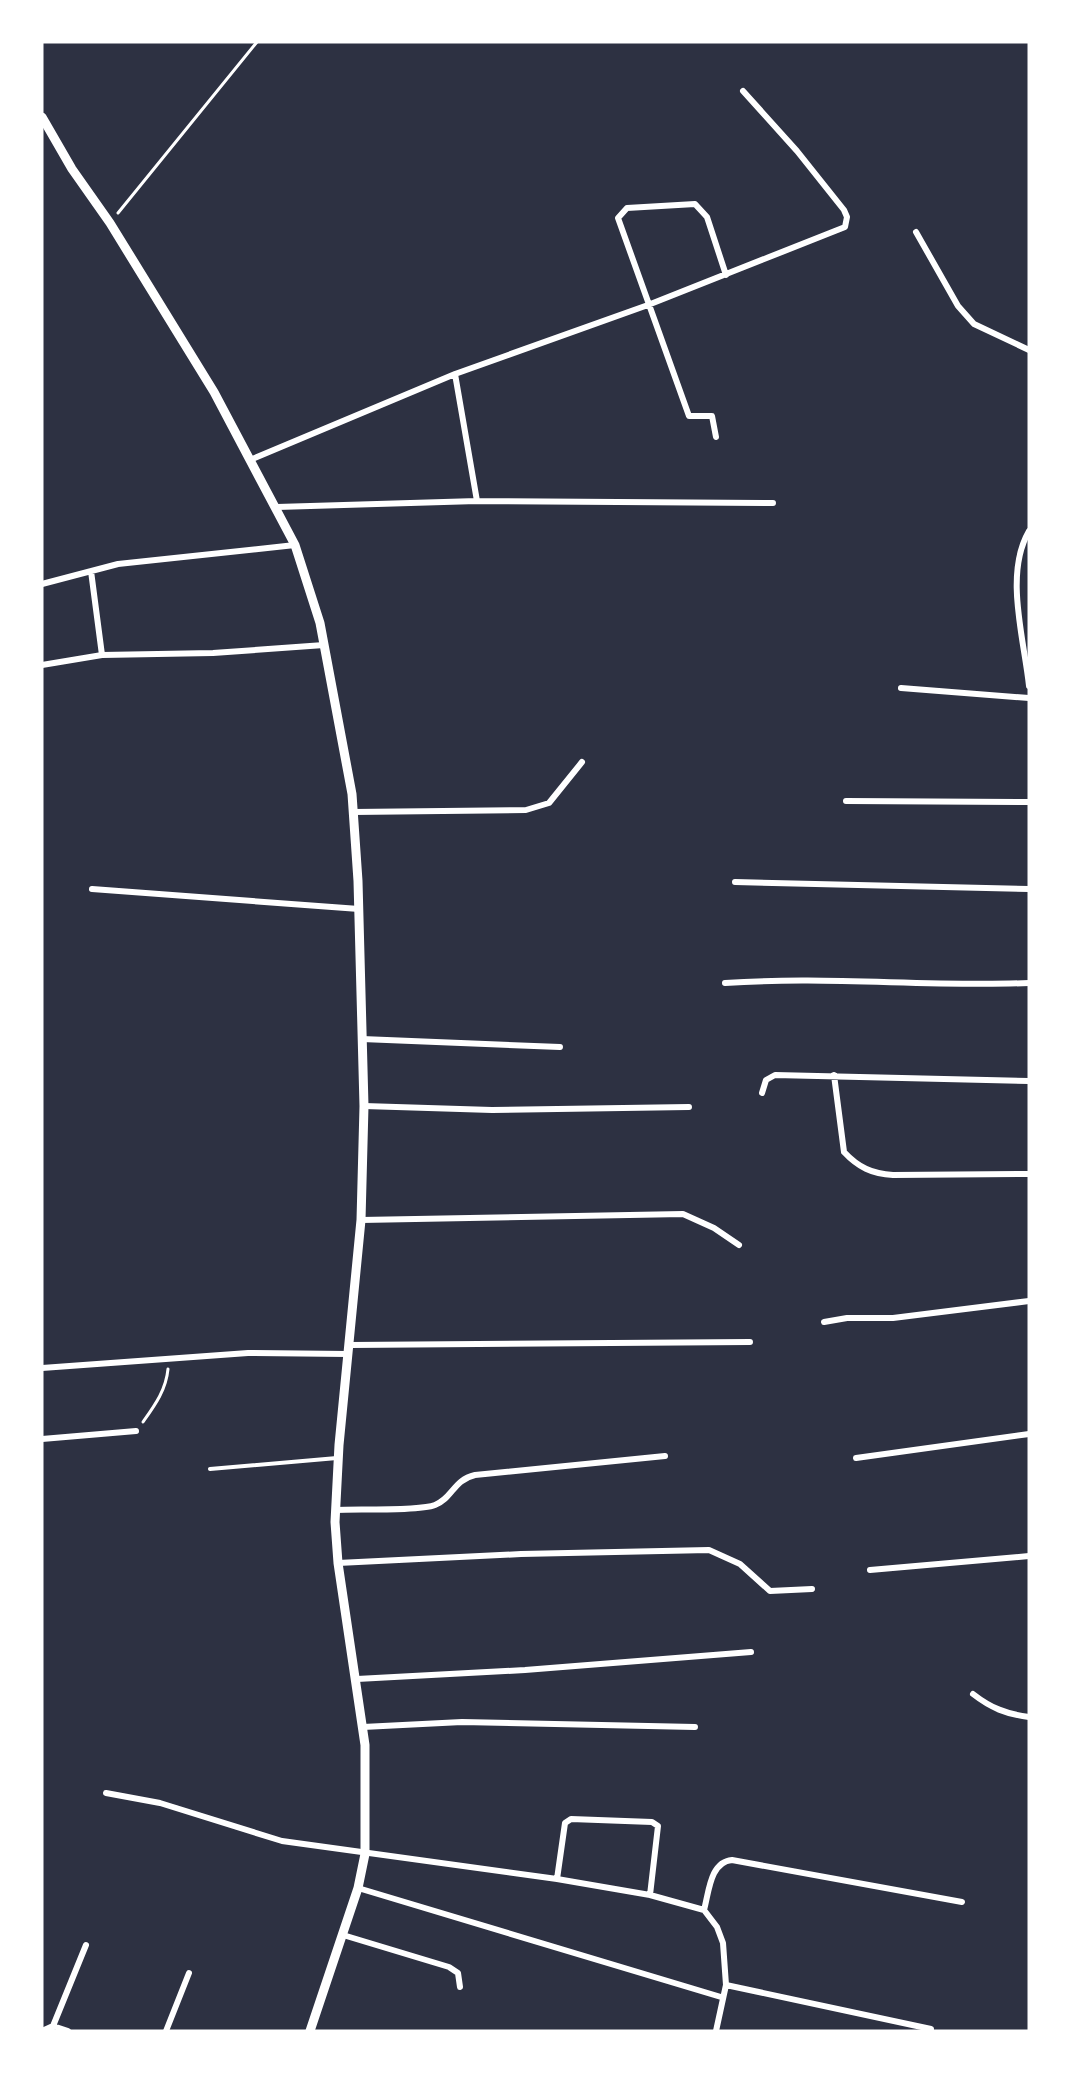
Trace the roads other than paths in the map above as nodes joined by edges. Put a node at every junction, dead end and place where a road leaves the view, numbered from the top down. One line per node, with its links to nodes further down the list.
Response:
1 (743, 91): 4 (street)
2 (42, 117): 9 (street)
3 (916, 232): 6 (street)
4 (726, 275): 5 (street); 5 (street)
5 (648, 304): 7 (street); 8 (street)
6 (1029, 350)
7 (455, 374): 9 (street); 10 (street)
8 (716, 437)
9 (250, 460): 12 (street)
10 (477, 501): 11 (street); 12 (street)
11 (773, 503)
12 (277, 507): 14 (street)
13 (1029, 531): 17 (street)
14 (295, 545): 15 (street); 18 (street)
15 (92, 571): 16 (street); 19 (street)
16 (42, 584)
17 (1026, 637): 21 (street)
18 (324, 645): 19 (street); 27 (street)
19 (102, 655): 20 (street)
20 (42, 665)
21 (1029, 686)
22 (901, 688): 23 (street)
23 (1029, 698)
24 (582, 762): 27 (street)
25 (846, 801): 26 (street)
26 (1029, 802)
27 (353, 812): 31 (street)
28 (735, 882): 30 (street)
29 (92, 889): 31 (street)
30 (1029, 889)
31 (359, 909): 34 (street)
32 (725, 982): 33 (street)
33 (1029, 983)
34 (362, 1039): 35 (street); 39 (street)
35 (560, 1047)
36 (834, 1075): 37 (street); 38 (street); 41 (street)
37 (1029, 1081)
38 (762, 1093)
39 (364, 1106): 40 (street); 42 (street)
40 (689, 1107)
41 (1029, 1174)
42 (361, 1221): 43 (street); 47 (street)
43 (739, 1245)
44 (1029, 1301): 45 (street)
45 (824, 1322)
46 (750, 1342): 47 (street)
47 (349, 1350): 48 (street); 53 (street)
48 (42, 1368)
49 (136, 1431): 51 (street)
50 (1029, 1434): 54 (street)
51 (42, 1439)
52 (665, 1456): 56 (street)
53 (338, 1458): 55 (lane); 56 (street)
54 (856, 1458)
55 (210, 1469)
56 (336, 1509): 58 (street)
57 (1029, 1556): 59 (street)
58 (338, 1563): 60 (street); 62 (street)
59 (870, 1570)
60 (812, 1589)
61 (751, 1652): 62 (street)
62 (357, 1679): 65 (street)
63 (973, 1694): 64 (street)
64 (1029, 1717)
65 (363, 1727): 66 (street); 68 (street)
66 (695, 1728)
67 (106, 1793): 68 (street)
68 (365, 1854): 69 (street); 70 (street)
69 (558, 1879): 71 (street); 71 (street)
70 (358, 1888): 74 (street); 79 (street)
71 (650, 1895): 73 (street)
72 (962, 1902): 73 (street)
73 (704, 1910): 77 (street)
74 (343, 1935): 78 (street); 85 (street)
75 (86, 1945): 80 (street)
76 (189, 1973): 84 (street)
77 (726, 1985): 79 (street); 81 (street)
78 (459, 1987)
79 (721, 1997): 86 (street)
80 (52, 2029): 82 (street); 83 (street)
81 (931, 2029)
82 (42, 2031)
83 (68, 2031)
84 (166, 2031)
85 (310, 2031)
86 (716, 2031)

